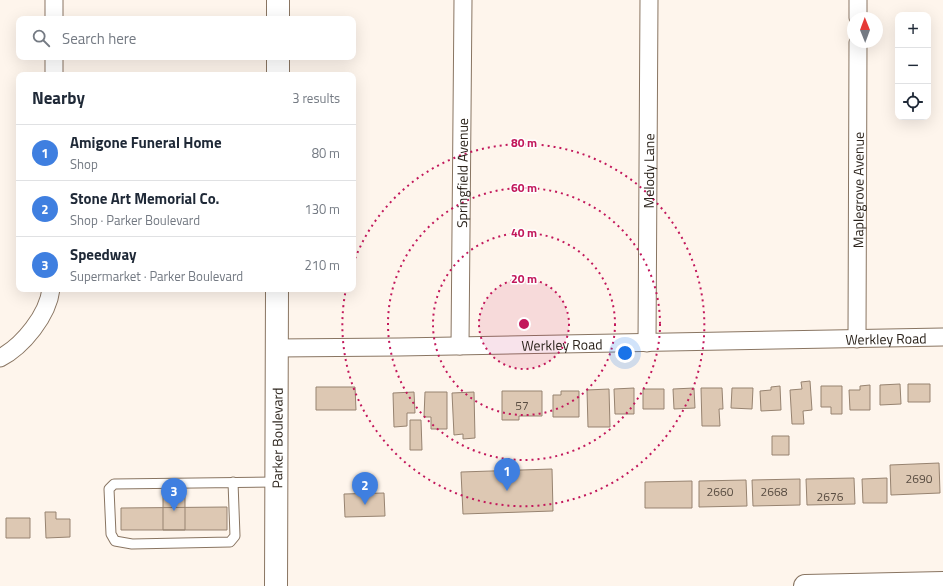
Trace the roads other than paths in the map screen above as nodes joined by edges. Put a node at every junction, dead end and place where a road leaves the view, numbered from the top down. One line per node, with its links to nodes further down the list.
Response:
1 (54, 0): 7 (street)
2 (278, 0): 8 (street)
3 (463, 0): 19 (street, Springfield Avenue)
4 (650, 0): 18 (street, Melody Lane)
5 (858, 0): 6 (street)
6 (858, 12)
7 (54, 16)
8 (278, 16)
9 (858, 48): 17 (street, Maplegrove Avenue)
10 (54, 60): 12 (street)
11 (278, 60): 13 (street)
12 (54, 72)
13 (278, 72)
14 (51, 292): 21 (street)
15 (277, 292): 20 (street, Parker Boulevard)
16 (943, 337): 17 (street, Werkley Road)
17 (856, 339): 18 (street, Werkley Road)
18 (647, 342): 19 (street, Werkley Road)
19 (460, 346): 20 (street, Werkley Road)
20 (276, 348): 23 (street, Parker Boulevard)
21 (0, 358)
22 (233, 482): 22 (lane); 23 (lane)
23 (276, 482): 26 (street, Parker Boulevard)
24 (943, 583): 25 (street)
25 (913, 585): 27 (street)
26 (276, 586)
27 (805, 586)

